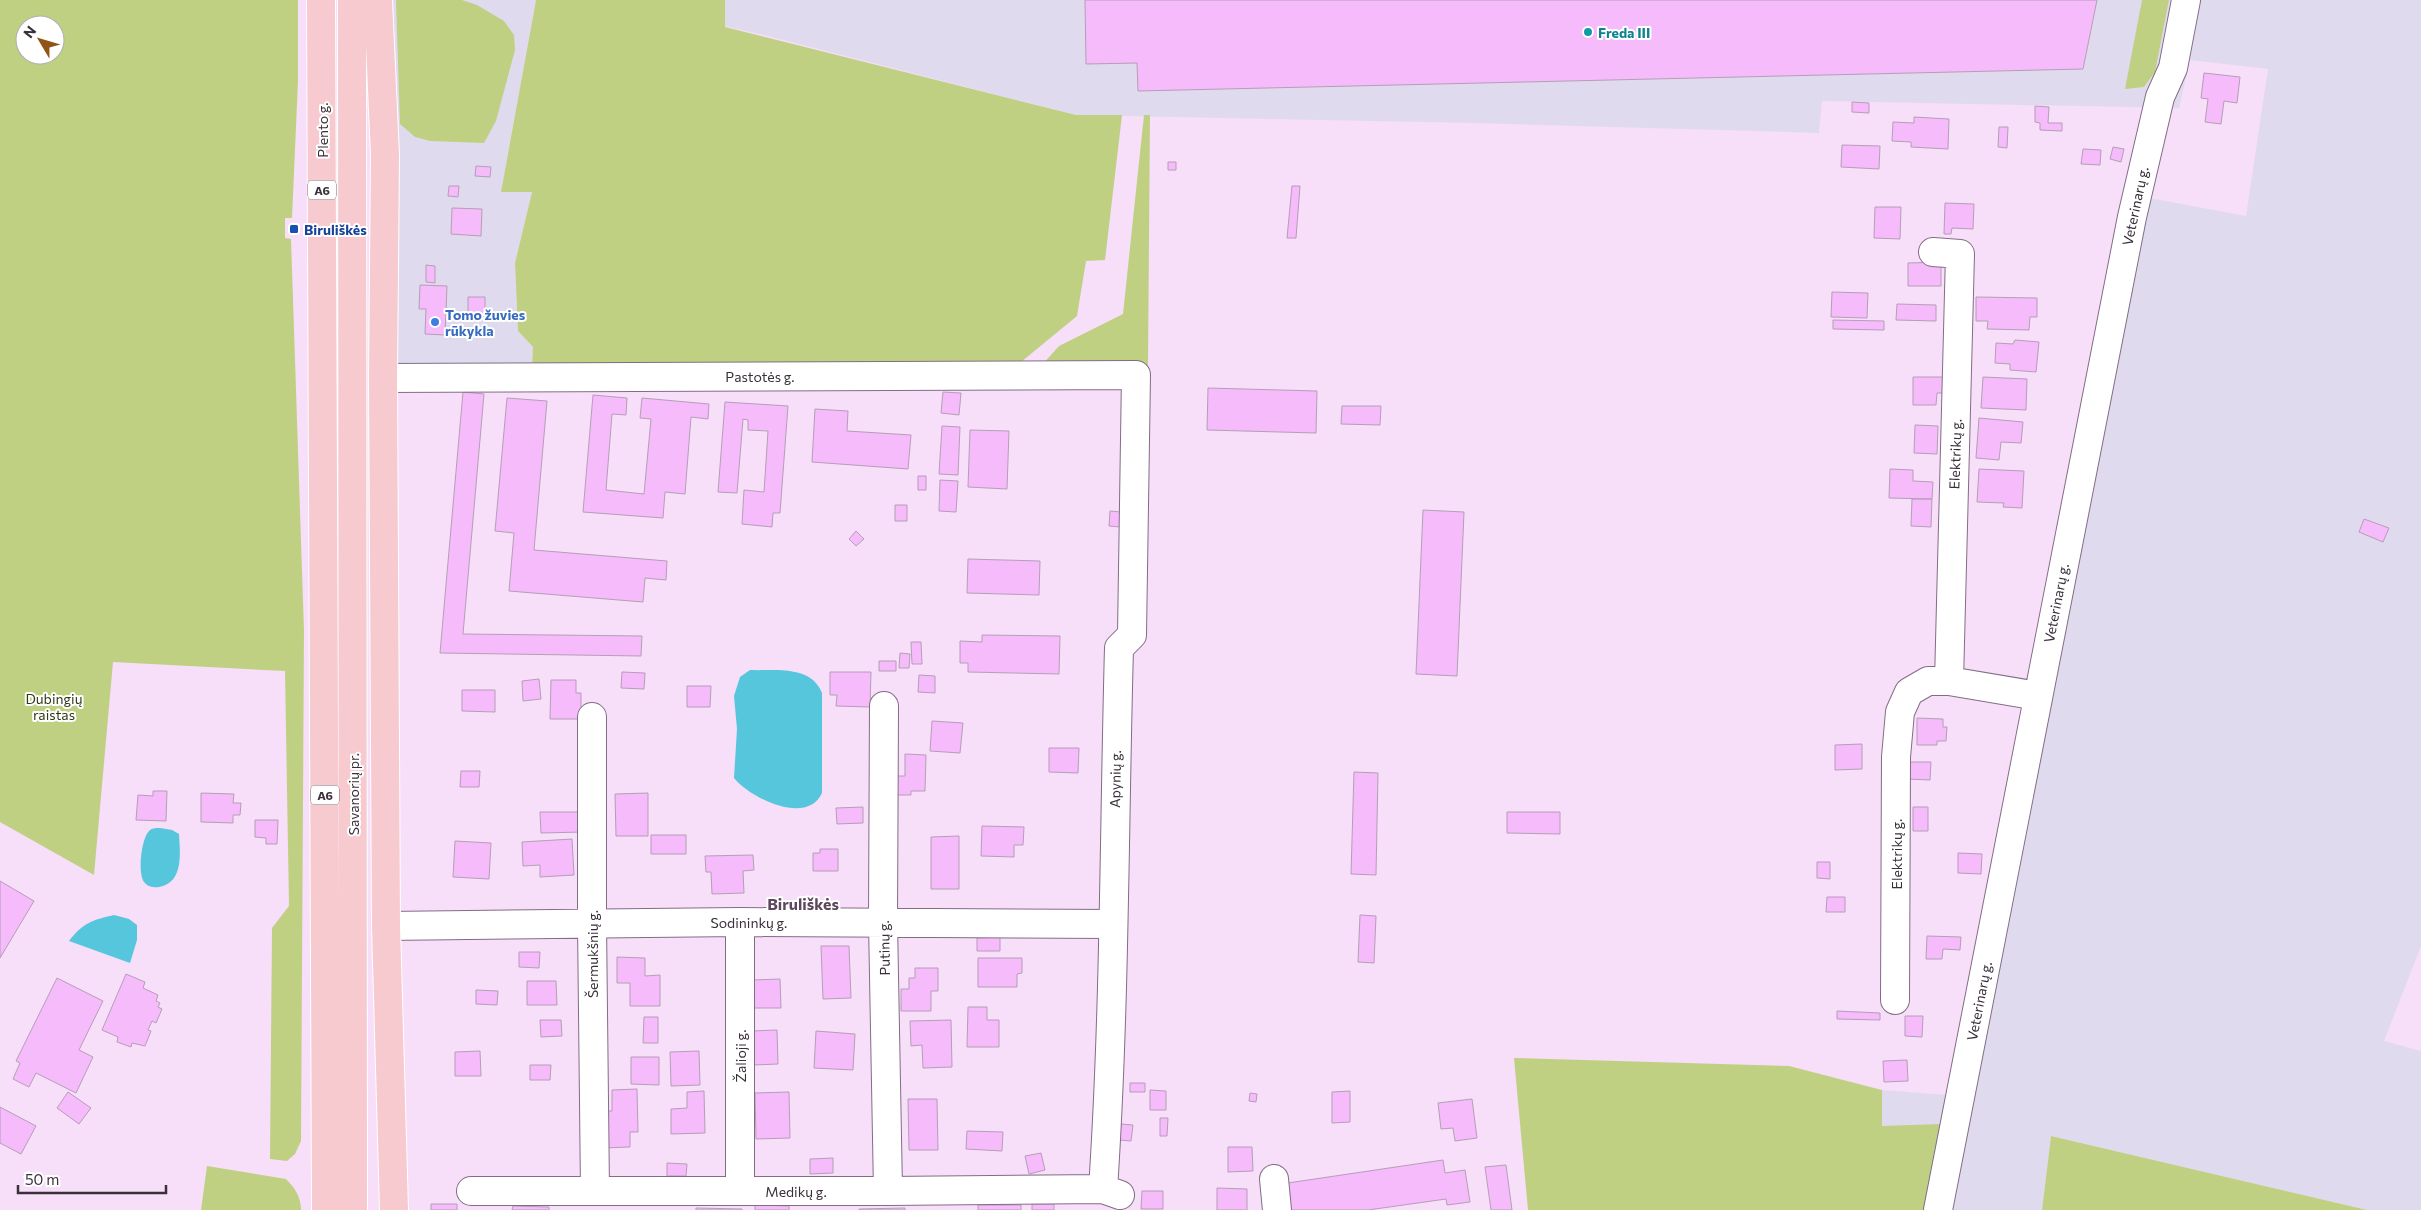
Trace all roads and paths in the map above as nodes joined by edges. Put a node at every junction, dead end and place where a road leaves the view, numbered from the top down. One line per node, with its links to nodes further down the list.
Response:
1 (321, 0): 8 (highway, Plento g. / A6)
2 (352, 0): 26 (highway, Savanorių pr. / A6)
3 (378, 0): 7 (highway)
4 (2186, 0): 10 (street, Veterinarų g.)
5 (1934, 252): 9 (street, Elektrikų g.)
6 (1136, 375): 7 (street, Pastotės g.); 16 (street, Apynių g.)
7 (383, 378): 17 (highway)
8 (322, 379): 25 (highway, Savanorių pr. / A6)
9 (1949, 681): 10 (street, Elektrikų g.); 18 (street, Elektrikų g.)
10 (2038, 696): 29 (street, Veterinarų g.)
11 (884, 706): 14 (street, Putinų g.)
12 (592, 717): 15 (street, Šermukšnių g.)
13 (740, 922): 14 (street, Sodininkų g.); 15 (street, Sodininkų g.); 20 (street, Žalioji g.)
14 (883, 922): 16 (street, Sodininkų g.); 23 (street, Putinų g.)
15 (592, 923): 17 (street, Sodininkų g.); 22 (street, Šermukšnių g.)
16 (1112, 924): 24 (street, Apynių g.)
17 (386, 926): 27 (highway)
18 (1895, 1000)
19 (1274, 1179): 28 (street)
20 (740, 1190): 22 (street, Medikų g.); 23 (street, Medikų g.)
21 (471, 1191): 22 (street, Medikų g.)
22 (594, 1191)
23 (888, 1191): 24 (street, Medikų g.)
24 (1112, 1192)
25 (326, 1210)
26 (353, 1210)
27 (394, 1210)
28 (1277, 1210)
29 (1938, 1210)

